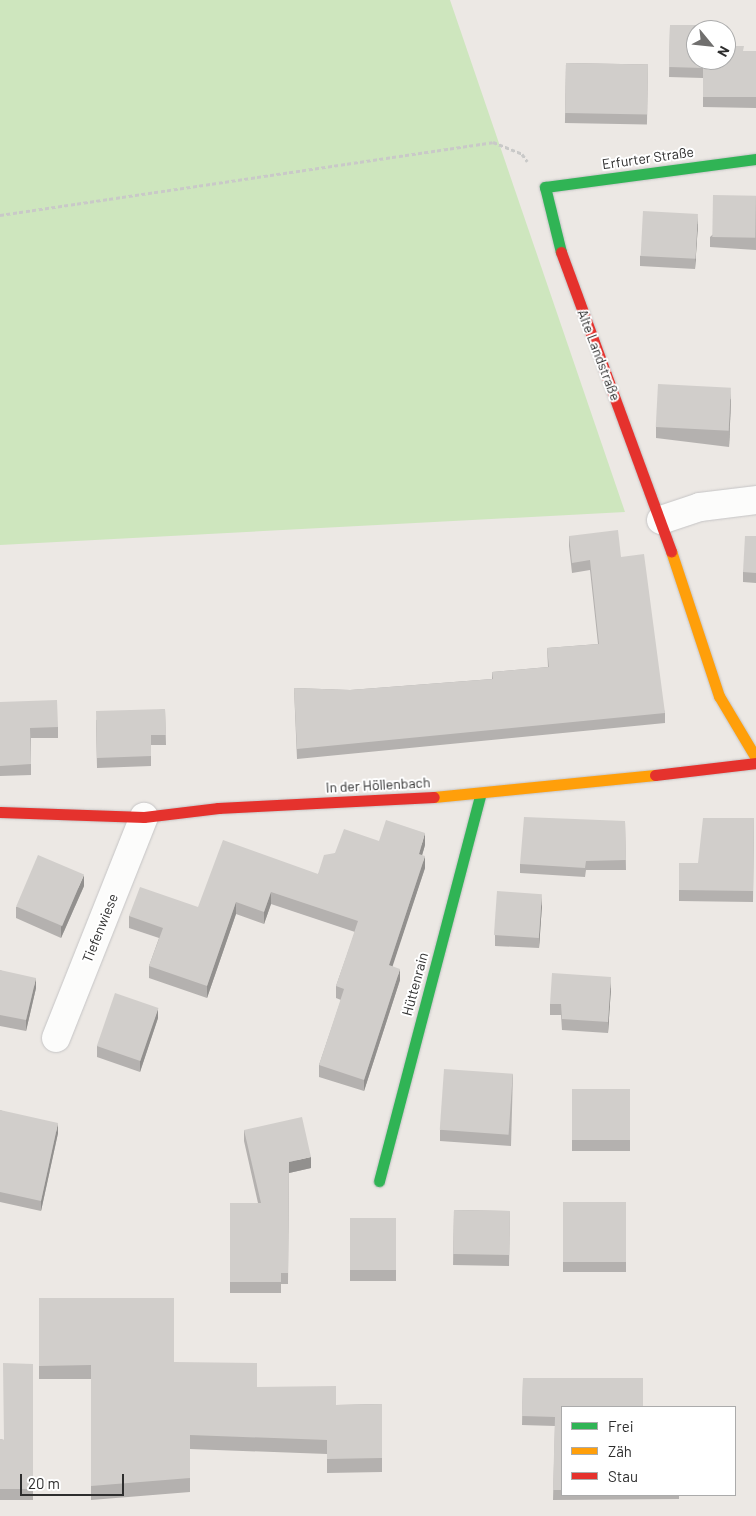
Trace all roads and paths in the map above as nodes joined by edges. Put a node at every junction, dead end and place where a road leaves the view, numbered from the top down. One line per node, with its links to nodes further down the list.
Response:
1 (756, 159): 2 (street, Erfurter Straße)
2 (545, 187): 3 (path); 5 (street, Alte Landstraße)
3 (0, 215)
4 (756, 500): 5 (street)
5 (661, 520): 6 (street, Alte Landstraße)
6 (756, 758)
7 (756, 763): 8 (street, In der Höllenbach)
8 (480, 795): 10 (street, In der Höllenbach); 12 (street, Hüttenrain)
9 (0, 812): 10 (street, In der Höllenbach)
10 (144, 817): 11 (street, Tiefenwiese)
11 (56, 1038)
12 (379, 1181)

